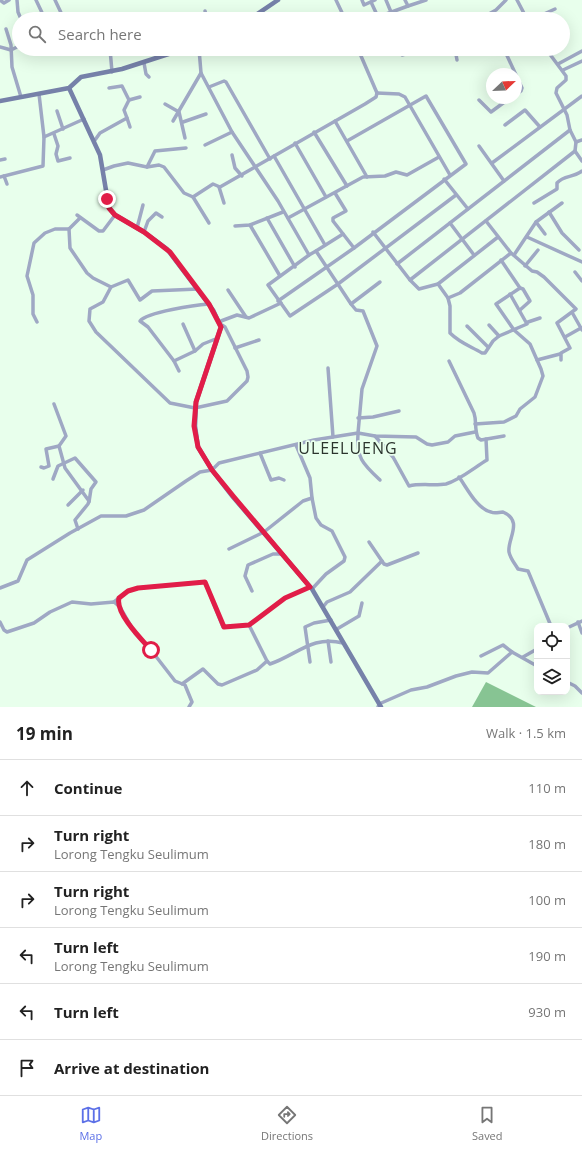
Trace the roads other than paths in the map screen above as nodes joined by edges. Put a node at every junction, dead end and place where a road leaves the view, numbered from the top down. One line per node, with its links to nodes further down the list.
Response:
1 (0, 0): 2 (street)
2 (10, 0)
3 (17, 0): 17 (street)
4 (36, 0): 18 (street)
5 (55, 0): 19 (street)
6 (278, 0): 20 (street)
7 (336, 0): 21 (street)
8 (362, 0): 14 (street)
9 (386, 0): 23 (street)
10 (405, 0): 15 (street)
11 (426, 0): 15 (street)
12 (506, 0): 24 (street)
13 (517, 0): 25 (street)
14 (373, 1): 22 (street)
15 (408, 6): 23 (street)
16 (556, 9): 26 (street)
17 (18, 12)
18 (42, 12)
19 (61, 12)
20 (260, 12)
21 (342, 12)
22 (376, 12)
23 (391, 12)
24 (492, 12)
25 (523, 12)
26 (549, 12)
27 (6, 29): 29 (street)
28 (0, 47): 29 (street)
29 (11, 50): 54 (street)
30 (582, 50): 41 (street)
31 (111, 56): 44 (street)
32 (164, 56): 40 (street)
33 (200, 56): 45 (street)
34 (362, 56): 50 (street)
35 (456, 56): 38 (street)
36 (507, 56): 42 (street)
37 (552, 56): 41 (street)
38 (457, 60)
39 (582, 61): 43 (street)
40 (144, 63): 44 (street); 46 (street)
41 (558, 64): 43 (street)
42 (513, 68)
43 (563, 70): 61 (street)
44 (112, 72): 48 (street)
45 (201, 73): 47 (street); 63 (street)
46 (149, 77)
47 (209, 87): 75 (street); 94 (street)
48 (69, 88): 51 (street); 66 (street)
49 (110, 88): 55 (street)
50 (378, 93): 60 (street); 67 (street)
51 (39, 94): 54 (street); 78 (street)
52 (140, 96): 55 (street)
53 (582, 96): 61 (street)
54 (21, 97): 57 (street)
55 (129, 100): 65 (street)
56 (479, 100): 59 (street)
57 (0, 101)
58 (165, 104): 63 (street)
59 (501, 104)
60 (409, 105): 82 (street); 91 (street); 102 (street)
61 (564, 109): 72 (street); 74 (street)
62 (57, 111): 73 (street)
63 (179, 112): 68 (street); 69 (street)
64 (206, 114): 69 (street)
65 (127, 118): 71 (street); 80 (street)
66 (84, 119): 73 (street); 80 (street)
67 (335, 121): 76 (street); 82 (street)
68 (173, 122)
69 (183, 122): 79 (street)
70 (505, 125): 72 (street)
71 (130, 127)
72 (540, 128): 97 (street)
73 (62, 130): 77 (street)
74 (570, 130): 83 (street); 107 (street)
75 (232, 132): 85 (street); 99 (street)
76 (314, 132): 84 (street); 108 (street)
77 (54, 134): 78 (street); 92 (street)
78 (44, 137): 105 (street)
79 (185, 138)
80 (95, 140): 100 (street)
81 (582, 140): 83 (street)
82 (347, 141): 104 (street)
83 (576, 142): 88 (street)
84 (295, 143): 90 (street); 113 (street)
85 (205, 145)
86 (479, 146): 97 (street)
87 (186, 148): 98 (street)
88 (575, 152): 96 (street); 128 (street)
89 (232, 155): 103 (street)
90 (274, 156): 94 (street); 118 (street)
91 (439, 157): 102 (street); 104 (street)
92 (70, 158)
93 (5, 159): 95 (street)
94 (270, 159): 99 (street)
95 (0, 160)
96 (582, 161)
97 (492, 163): 107 (street)
98 (147, 167): 100 (street); 112 (street)
99 (254, 167): 103 (street); 120 (street)
100 (103, 170): 123 (street)
101 (582, 171): 116 (street)
102 (450, 175): 106 (street)
103 (242, 176): 109 (street)
104 (367, 177): 108 (street)
105 (4, 179)
106 (444, 179): 111 (street); 137 (street)
107 (504, 181): 119 (street)
108 (347, 186): 110 (street)
109 (219, 187): 112 (street); 114 (street)
110 (335, 193): 113 (street); 138 (street)
111 (456, 195): 119 (street); 145 (street)
112 (193, 197): 130 (street)
113 (326, 197): 118 (street)
114 (224, 203)
115 (562, 203): 121 (street)
116 (534, 204)
117 (143, 205): 134 (street)
118 (305, 209): 127 (street); 143 (street)
119 (468, 209): 131 (street)
120 (283, 212): 126 (street); 127 (street)
121 (549, 212): 129 (street); 147 (street)
122 (77, 215): 125 (street)
123 (115, 215): 125 (street); 134 (street)
124 (162, 217): 136 (street)
125 (80, 218): 135 (street)
126 (267, 218): 132 (street); 156 (street)
127 (288, 218): 150 (street)
128 (486, 221): 140 (street); 142 (street)
129 (536, 222): 139 (street); 141 (street)
130 (209, 223)
131 (450, 223): 142 (street); 154 (street)
132 (250, 225): 133 (street); 159 (street)
133 (235, 226)
134 (137, 228): 136 (street)
135 (69, 229): 165 (street); 178 (street)
136 (144, 232): 167 (street)
137 (373, 232): 144 (street); 145 (street)
138 (343, 234): 143 (street); 144 (street)
139 (545, 234)
140 (498, 237): 149 (street); 151 (street)
141 (527, 237): 149 (street); 153 (street)
142 (462, 238): 151 (street); 160 (street)
143 (325, 245): 148 (street)
144 (354, 248): 157 (street)
145 (385, 248): 154 (street); 163 (street)
146 (538, 250): 155 (street)
147 (579, 250)
148 (316, 251): 150 (street); 157 (street)
149 (513, 254): 152 (street); 155 (street)
150 (309, 255): 156 (street)
151 (474, 255): 164 (street)
152 (501, 260): 166 (street); 170 (street)
153 (582, 262)
154 (397, 264): 160 (street)
155 (525, 266): 175 (street)
156 (295, 267): 159 (street)
157 (326, 268): 163 (street); 171 (street)
158 (575, 272): 161 (street)
159 (280, 276): 171 (street)
160 (410, 280): 164 (street)
161 (582, 281)
162 (380, 282): 173 (street)
163 (338, 284): 171 (street); 173 (street)
164 (438, 284): 170 (street)
165 (111, 286): 167 (street); 201 (street)
166 (520, 288): 169 (street); 174 (street)
167 (198, 289): 172 (street)
168 (228, 290): 176 (street)
169 (510, 294): 174 (street); 185 (street)
170 (448, 298): 190 (street)
171 (280, 302): 176 (street)
172 (209, 304): 182 (street); 196 (street)
173 (351, 304): 203 (street)
174 (520, 310): 179 (street)
175 (573, 314): 184 (street); 188 (street)
176 (247, 318): 182 (street)
177 (540, 318): 179 (street)
178 (37, 322)
179 (528, 322): 185 (street)
180 (183, 324): 192 (street)
181 (489, 324): 186 (street)
182 (221, 326): 187 (street); 191 (street)
183 (467, 326): 190 (street)
184 (582, 329): 188 (street)
185 (514, 330): 186 (street); 194 (street)
186 (499, 336): 190 (street)
187 (218, 338): 192 (street); 201 (street)
188 (565, 338): 193 (street)
189 (259, 340): 191 (street)
190 (488, 347)
191 (235, 348): 201 (street)
192 (195, 351): 196 (street)
193 (560, 354): 194 (street); 195 (street)
194 (537, 360): 204 (street)
195 (562, 360)
196 (174, 361): 199 (street)
197 (449, 361): 204 (street)
198 (328, 368): 209 (street)
199 (179, 371)
200 (54, 404): 212 (street)
201 (195, 408): 216 (street)
202 (399, 411): 203 (street)
203 (358, 418): 206 (street)
204 (475, 424): 205 (street)
205 (475, 432): 207 (street); 210 (street)
206 (358, 433): 207 (street); 209 (street); 220 (street)
207 (376, 436): 217 (street)
208 (504, 436): 210 (street)
209 (333, 437): 211 (street)
210 (486, 439): 217 (street)
211 (296, 445): 213 (street); 222 (street)
212 (59, 446): 214 (street); 215 (street)
213 (260, 453): 216 (street); 219 (street)
214 (64, 464): 218 (street); 221 (street); 223 (street)
215 (41, 467)
216 (212, 470): 225 (street); 226 (street)
217 (460, 477): 241 (street)
218 (53, 480)
219 (284, 480)
220 (380, 480)
221 (83, 490): 223 (street); 224 (street)
222 (312, 498): 226 (street); 233 (street)
223 (89, 502): 225 (street)
224 (68, 505)
225 (78, 529): 232 (street)
226 (264, 532): 228 (street); 229 (street)
227 (369, 542): 231 (street)
228 (229, 549)
229 (283, 553): 233 (street); 234 (street)
230 (418, 554): 231 (street)
231 (382, 561): 237 (street)
232 (0, 588)
233 (311, 588): 237 (street); 242 (street)
234 (252, 590)
235 (116, 603): 239 (street); 242 (street); 257 (street)
236 (362, 603): 244 (street)
237 (323, 607): 238 (street)
238 (331, 620): 244 (street); 248 (street)
239 (0, 622)
240 (580, 622): 243 (street); 245 (street)
241 (550, 623)
242 (249, 625): 253 (street)
243 (570, 627)
244 (337, 629): 247 (street)
245 (582, 633)
246 (328, 641): 247 (street); 248 (street); 255 (street)
247 (343, 643): 260 (street)
248 (308, 645): 253 (street); 254 (street)
249 (534, 651): 252 (street)
250 (512, 652): 251 (street); 252 (street); 260 (street)
251 (481, 656)
252 (523, 657): 256 (street)
253 (267, 661): 257 (street)
254 (310, 662)
255 (331, 662)
256 (534, 664)
257 (182, 684): 261 (street)
258 (570, 684): 259 (street)
259 (582, 693)
260 (379, 706)
261 (189, 707)

